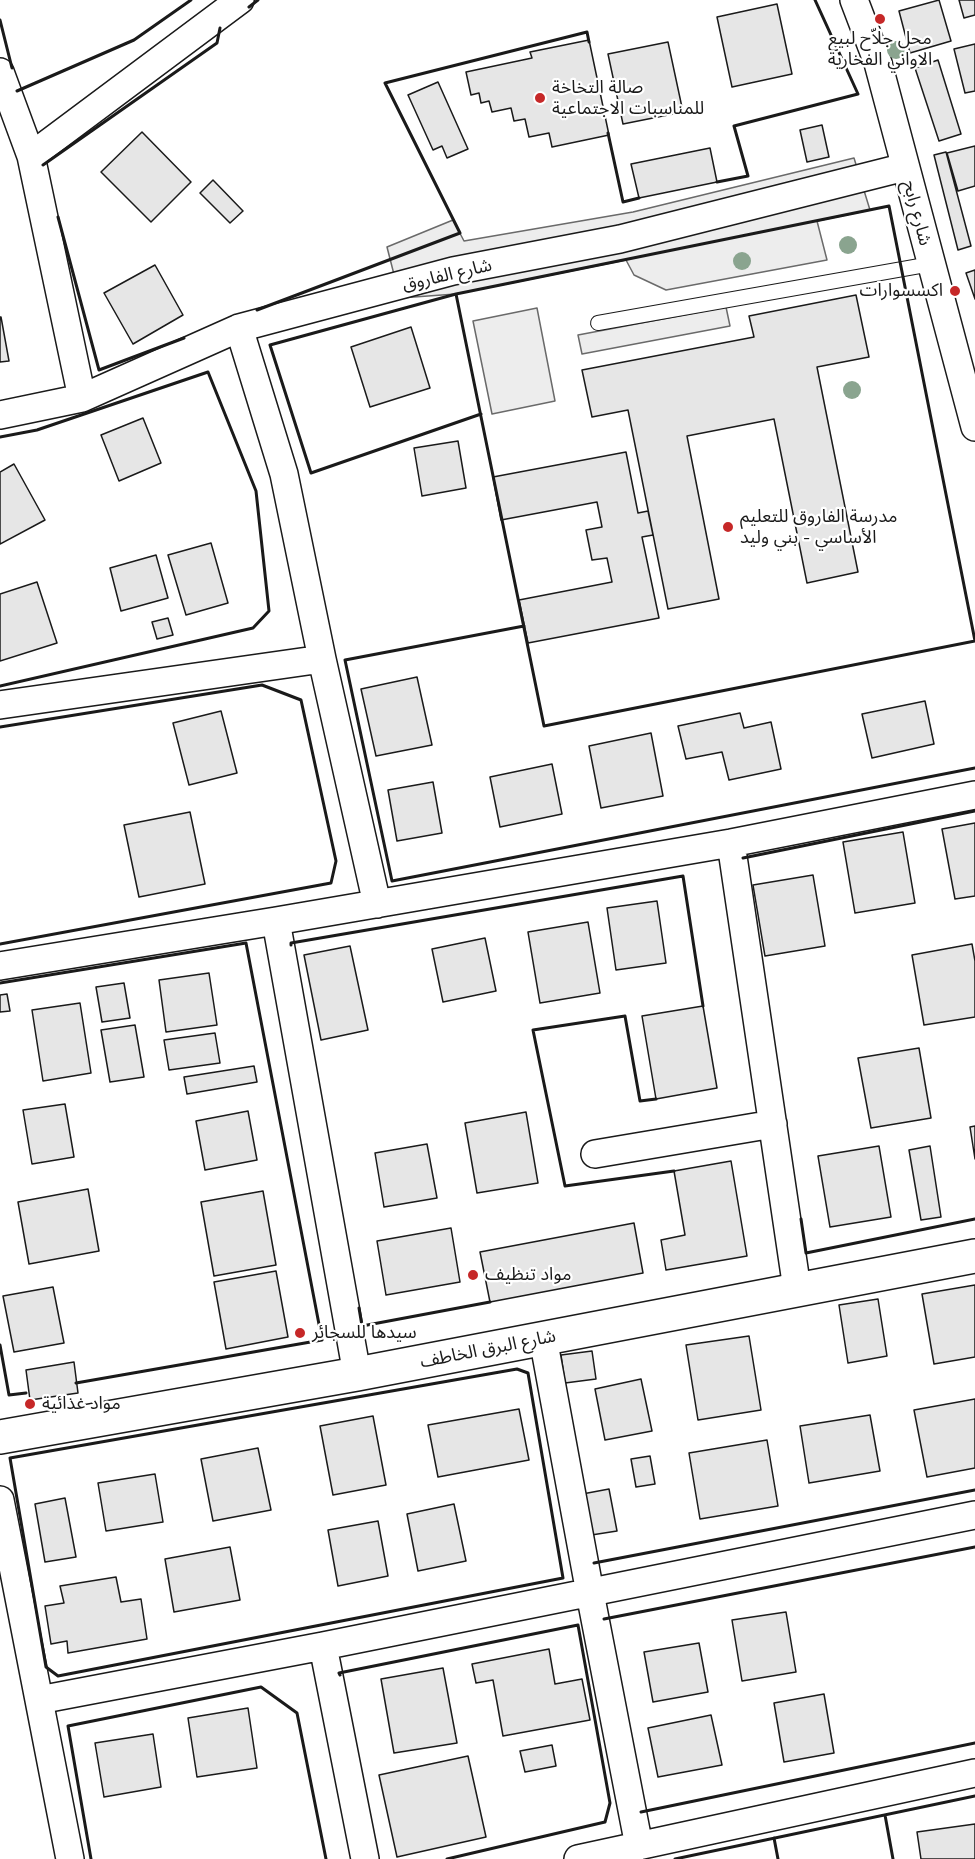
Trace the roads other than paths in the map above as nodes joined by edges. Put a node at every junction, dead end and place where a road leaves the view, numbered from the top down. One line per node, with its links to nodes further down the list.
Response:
1 (240, 0): 4 (street)
2 (854, 0): 5 (street, شارع رابح)
3 (0, 72): 4 (street)
4 (31, 156): 9 (street)
5 (905, 167): 6 (street, شارع رابح); 8 (street, شارع الفاروق)
6 (930, 264): 7 (lane); 11 (street, شارع رابح)
7 (598, 323)
8 (239, 328): 9 (street, شارع الفاروق); 12 (street)
9 (82, 398): 10 (street, شارع الفاروق)
10 (0, 415)
11 (975, 427)
12 (322, 659): 13 (street); 16 (street)
13 (0, 705)
14 (975, 795): 15 (street)
15 (731, 843): 16 (street); 19 (street)
16 (377, 904): 17 (street)
17 (276, 921): 18 (street); 24 (street)
18 (0, 966)
19 (773, 1124): 20 (street); 22 (street)
20 (595, 1154)
21 (975, 1256): 22 (main road, شارع البرق الخاطف)
22 (797, 1289): 23 (main road, شارع البرق الخاطف)
23 (543, 1338): 24 (main road, شارع البرق الخاطف); 28 (street)
24 (357, 1374): 25 (main road, شارع البرق الخاطف)
25 (0, 1437)
26 (0, 1500): 30 (street)
27 (975, 1515): 28 (street)
28 (590, 1593): 29 (street); 32 (street)
29 (323, 1646): 30 (street); 34 (street)
30 (39, 1700): 33 (street)
31 (975, 1773): 32 (street)
32 (649, 1849): 35 (street)
33 (70, 1859)
34 (365, 1859)
35 (578, 1859)

